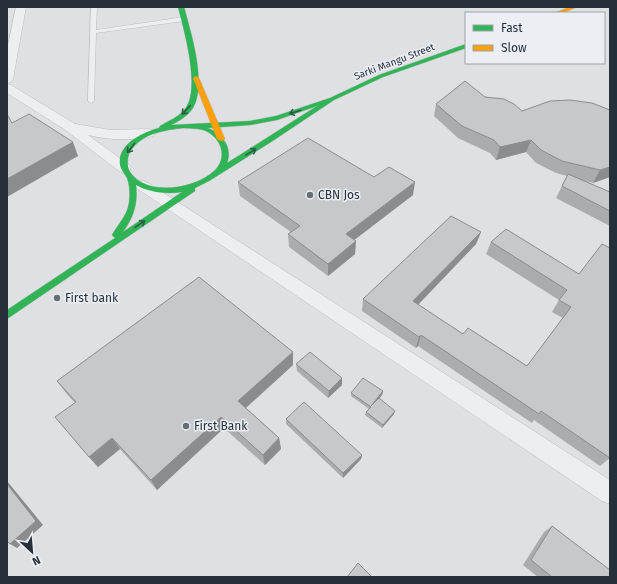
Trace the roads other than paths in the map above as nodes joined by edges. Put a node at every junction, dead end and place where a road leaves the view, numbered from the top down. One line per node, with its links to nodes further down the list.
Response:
1 (21, 7): 10 (street)
2 (94, 7): 7 (lane)
3 (182, 7): 6 (main road)
4 (574, 7): 5 (main road)
5 (561, 12)
6 (184, 19): 7 (lane); 9 (main road)
7 (93, 32): 13 (lane)
8 (465, 46): 12 (main road, Sarki Mangu Street)
9 (195, 76): 16 (main road); 17 (main road, one-way to 17)
10 (7, 79)
11 (7, 88): 14 (street)
12 (332, 99): 16 (main road, one-way to 16); 19 (main road, one-way to 12)
13 (91, 101)
14 (69, 126): 17 (street); 20 (street)
15 (192, 126): 16 (main road); 17 (main road); 18 (main road)
16 (216, 126): 18 (main road)
17 (152, 132): 20 (main road, one-way to 20)
18 (221, 140): 19 (main road)
19 (217, 172): 21 (main road)
20 (132, 177): 21 (main road); 22 (street); 23 (main road)
21 (201, 183): 22 (main road)
22 (170, 204): 23 (main road, one-way to 22); 25 (street)
23 (107, 246): 24 (main road)
24 (7, 315)
25 (610, 493)

